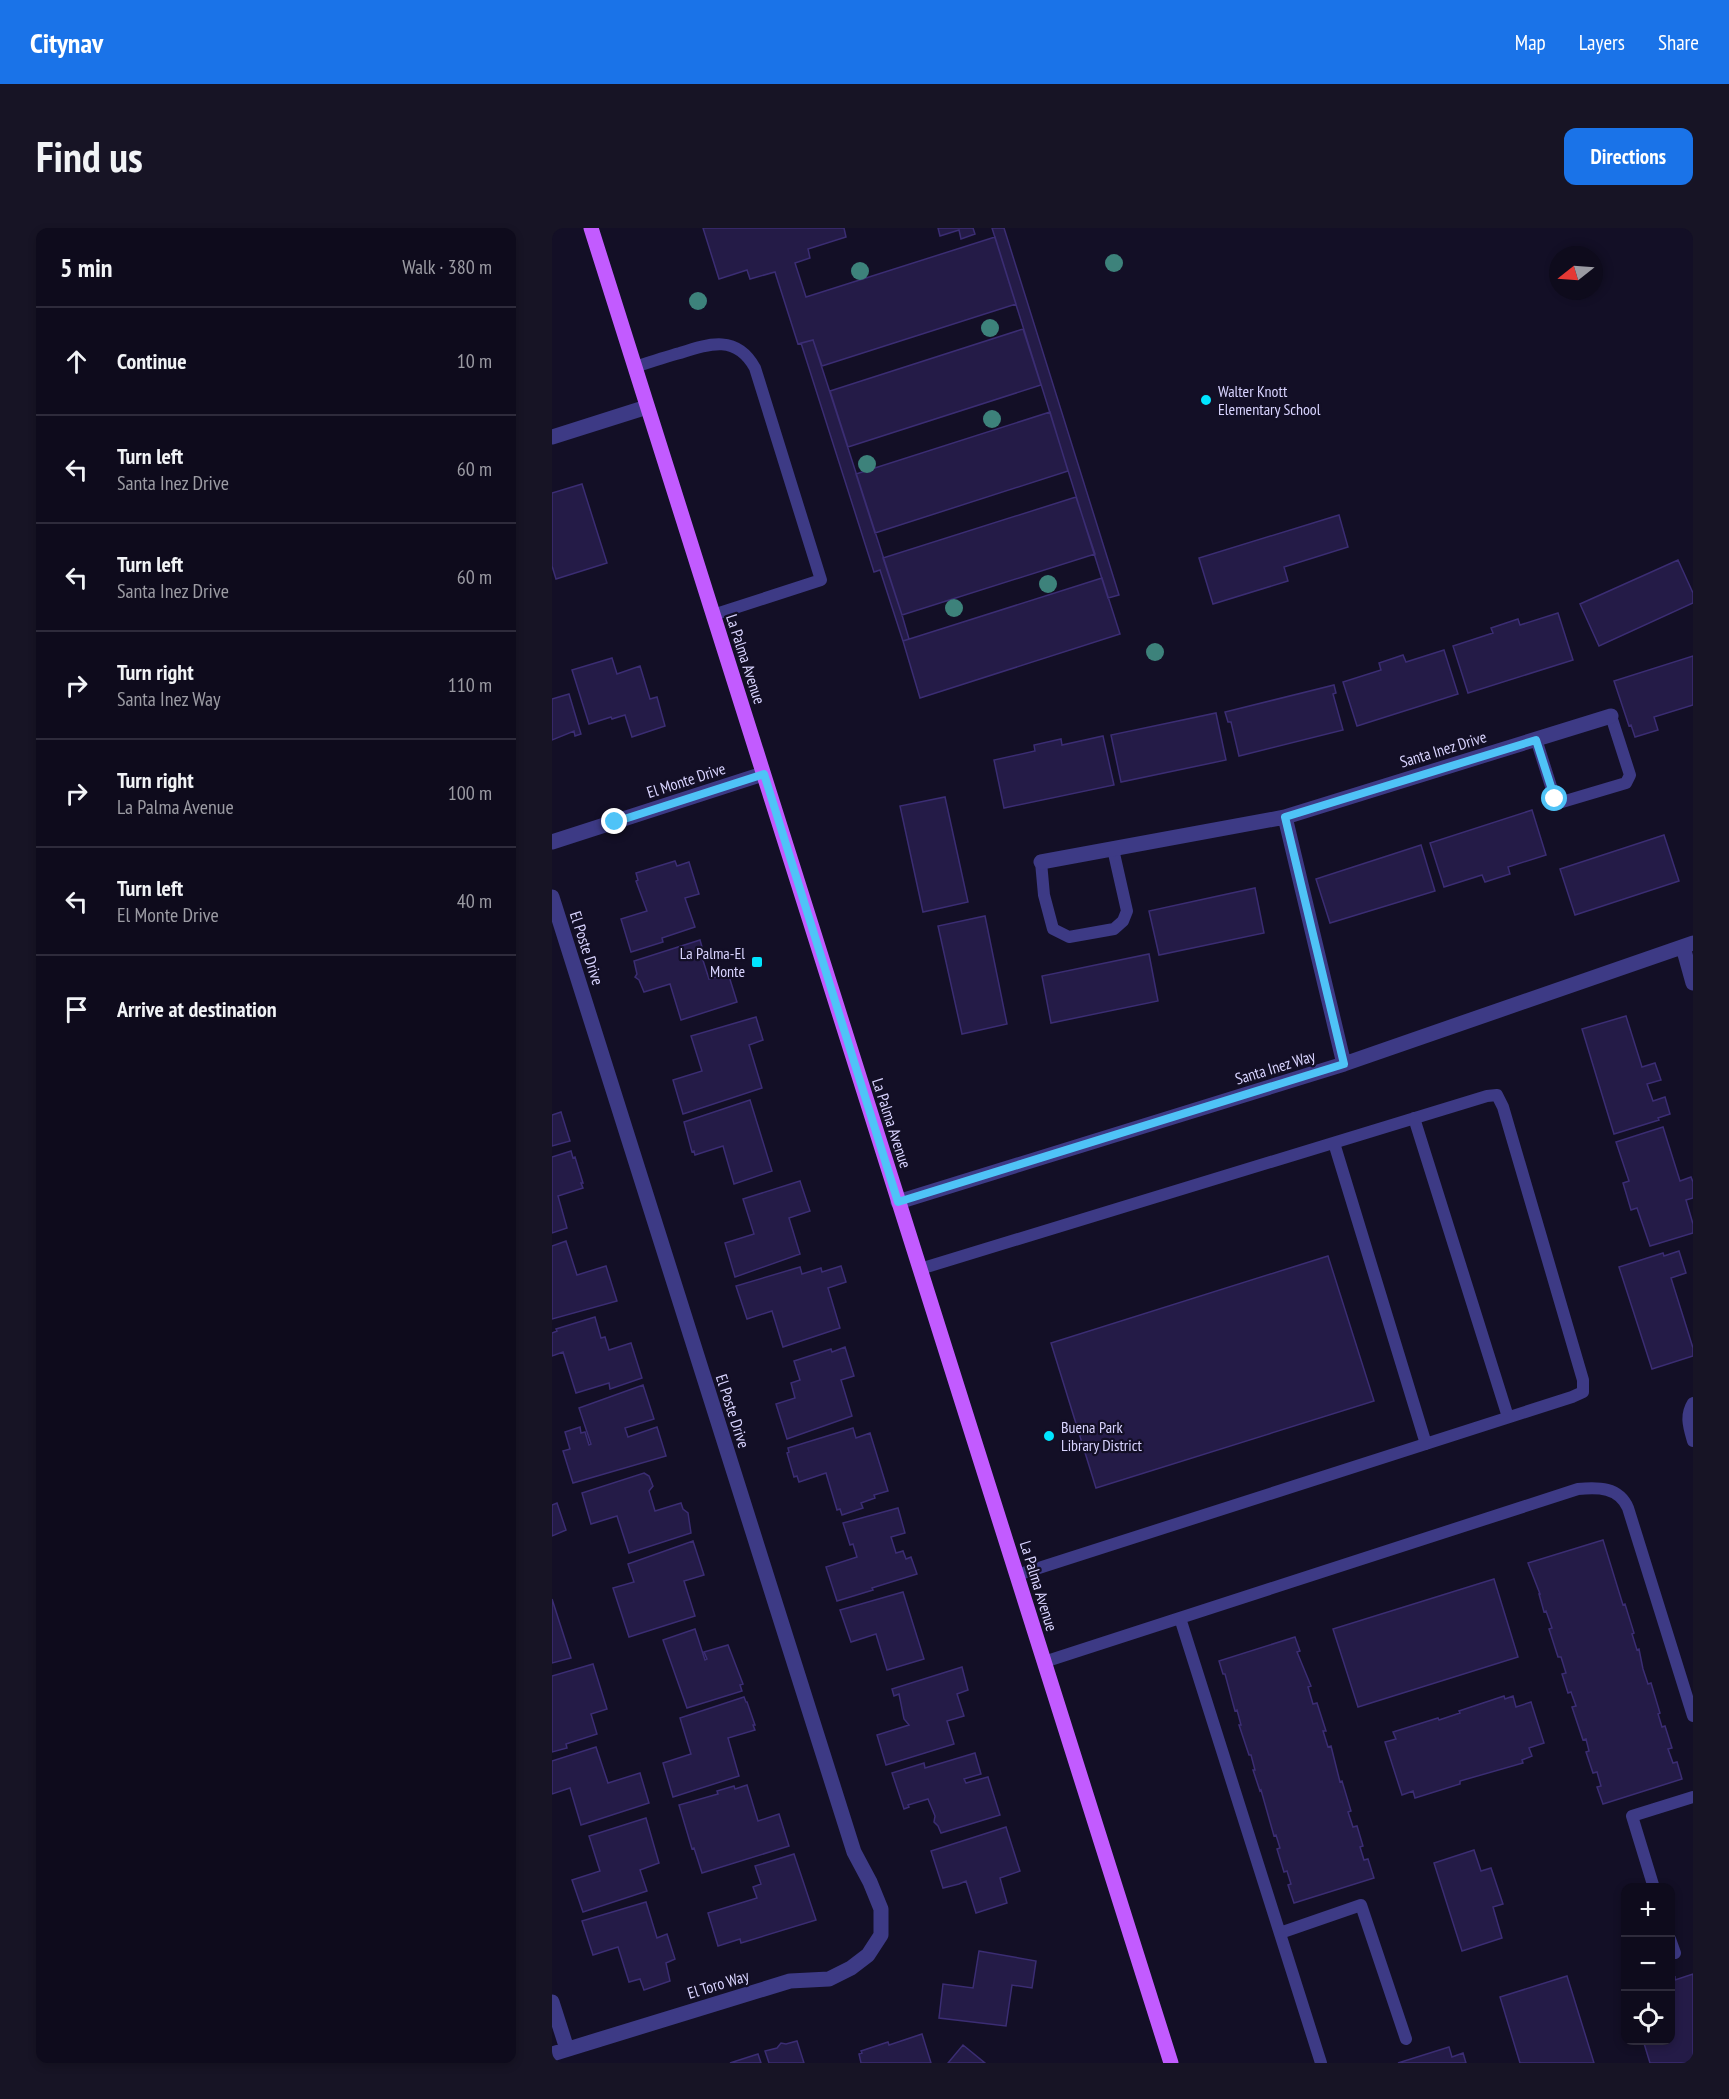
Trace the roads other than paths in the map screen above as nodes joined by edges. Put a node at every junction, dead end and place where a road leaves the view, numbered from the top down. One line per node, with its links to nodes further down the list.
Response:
1 (591, 228): 2 (main road, La Palma Avenue)
2 (635, 367): 3 (main road, La Palma Avenue); 5 (lane)
3 (647, 407): 4 (street); 5 (main road, La Palma Avenue)
4 (552, 436)
5 (713, 615): 8 (main road, La Palma Avenue)
6 (1611, 716): 7 (street, Santa Inez Drive); 7 (lane)
7 (1536, 740): 9 (street, Santa Inez Drive)
8 (764, 774): 10 (street, El Monte Drive); 19 (main road, La Palma Avenue)
9 (1285, 817): 11 (street, Santa Inez Drive); 16 (street)
10 (552, 842)
11 (1113, 849): 12 (street, Santa Inez Drive); 12 (lane)
12 (1041, 862)
13 (552, 897): 32 (street, El Poste Drive)
14 (1688, 945): 15 (street); 16 (street, Santa Inez Way)
15 (1693, 983)
16 (1344, 1064): 19 (street, Santa Inez Way)
17 (1414, 1118): 18 (lane); 22 (lane); 22 (lane)
18 (1334, 1143): 20 (lane); 24 (lane)
19 (898, 1202): 20 (main road, La Palma Avenue)
20 (920, 1269): 25 (main road, La Palma Avenue)
21 (1693, 1403): 23 (lane)
22 (1508, 1418): 24 (lane)
23 (1693, 1441)
24 (1426, 1444): 25 (lane)
25 (1017, 1575): 27 (main road, La Palma Avenue)
26 (1180, 1618): 27 (lane); 28 (lane); 31 (lane)
27 (1044, 1662): 36 (main road, La Palma Avenue)
28 (1693, 1716)
29 (1693, 1797): 30 (lane)
30 (1653, 1883)
31 (1280, 1933): 34 (lane); 37 (lane)
32 (881, 1935): 35 (street, El Toro Way)
33 (552, 2002): 35 (street)
34 (1406, 2039)
35 (559, 2052)
36 (1171, 2063)
37 (1321, 2063)

